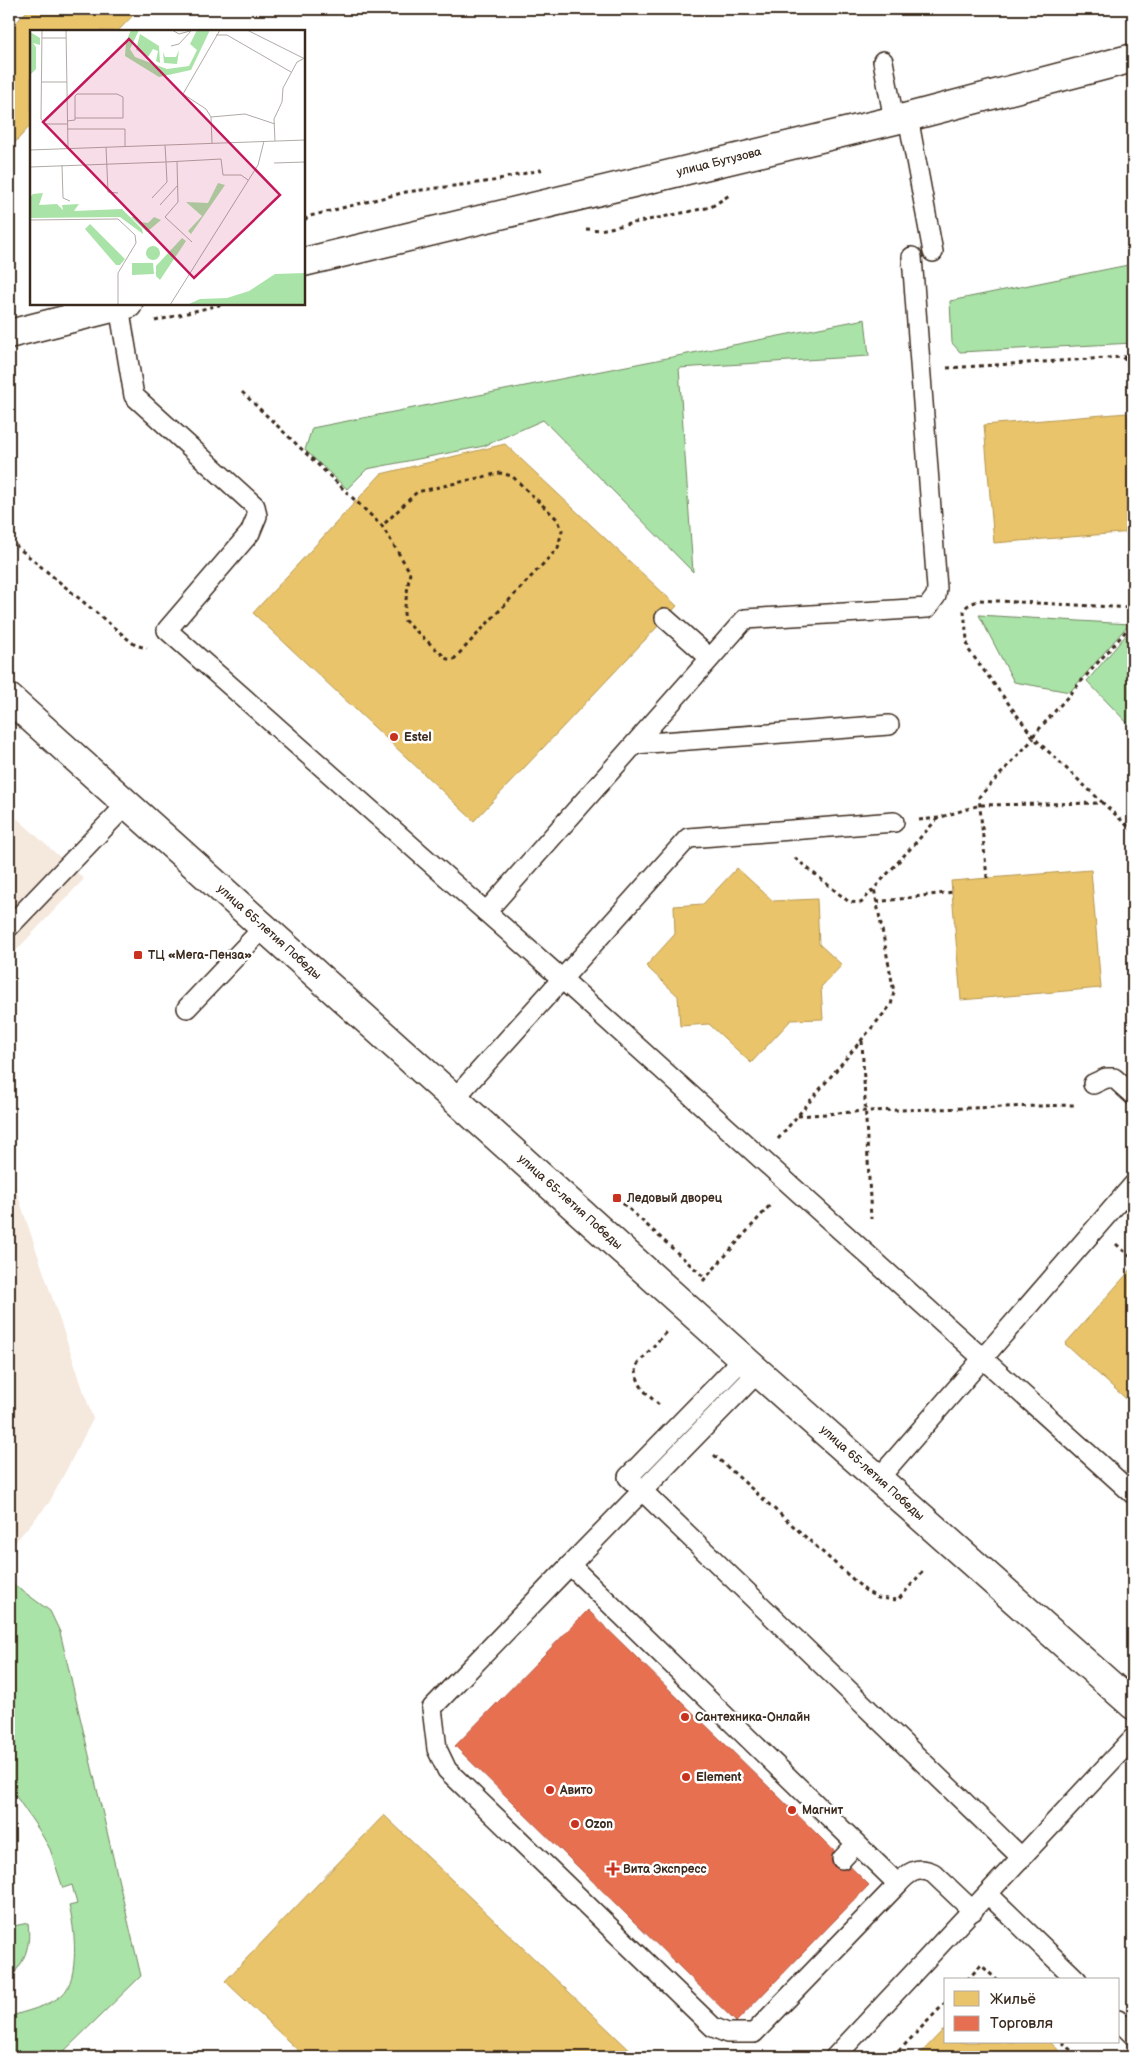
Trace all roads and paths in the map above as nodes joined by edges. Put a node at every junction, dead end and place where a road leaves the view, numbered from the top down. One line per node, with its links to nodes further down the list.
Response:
1 (1133, 58): 3 (main road, улица Бутузова)
2 (884, 62): 3 (lane)
3 (901, 118): 6 (lane); 8 (main road, улица Бутузова)
4 (501, 184): 5 (path)
5 (305, 219)
6 (933, 252)
7 (912, 257): 14 (lane)
8 (305, 262)
9 (124, 305): 10 (main road); 21 (lane)
10 (9, 334)
11 (1133, 356): 12 (path)
12 (1122, 358): 13 (path); 14 (path)
13 (1133, 367)
14 (921, 369): 22 (lane)
15 (242, 392): 16 (path)
16 (382, 526): 16 (path)
17 (9, 540): 21 (path)
18 (1133, 608): 25 (path)
19 (665, 618): 22 (lane)
20 (1133, 623): 25 (path)
21 (167, 630): 38 (lane)
22 (710, 658): 26 (lane)
23 (9, 698): 28 (main road, улица 65-летия Победы)
24 (889, 724): 26 (lane)
25 (1033, 737): 27 (path); 29 (path)
26 (635, 744): 38 (lane)
27 (1103, 803): 29 (path); 32 (path)
28 (127, 804): 39 (lane); 40 (main road, улица 65-летия Победы)
29 (980, 805): 30 (path); 34 (path)
30 (938, 818): 31 (path); 35 (path)
31 (894, 822): 33 (lane)
32 (1133, 831)
33 (764, 832): 35 (path); 41 (lane)
34 (987, 878)
35 (874, 888): 37 (path)
36 (952, 892): 37 (path)
37 (876, 902): 43 (path)
38 (486, 912): 41 (lane)
39 (9, 927)
40 (264, 927): 42 (lane); 46 (main road, улица 65-летия Победы)
41 (562, 979): 46 (lane); 50 (lane)
42 (187, 1008)
43 (862, 1040): 48 (path); 49 (path)
44 (1093, 1084): 45 (lane)
45 (1133, 1095)
46 (455, 1098): 56 (main road, улица 65-летия Победы)
47 (1075, 1105): 48 (path)
48 (866, 1111): 49 (path); 53 (path)
49 (797, 1116): 50 (path)
50 (761, 1158): 53 (lane)
51 (1133, 1185): 55 (lane)
52 (617, 1198): 54 (path)
53 (872, 1259): 55 (lane)
54 (706, 1278)
55 (984, 1359): 57 (lane); 59 (lane)
56 (751, 1365): 57 (main road, улица 65-летия Победы); 58 (lane)
57 (878, 1478): 61 (main road, улица 65-летия Победы)
58 (643, 1490): 60 (lane); 64 (lane)
59 (1133, 1494)
60 (570, 1565): 63 (lane); 66 (lane)
61 (1133, 1705)
62 (1133, 1738): 64 (lane)
63 (856, 1844): 65 (lane); 66 (lane)
64 (1022, 1858): 67 (lane)
65 (842, 1859)
66 (898, 1884): 68 (lane)
67 (988, 1894): 68 (lane); 71 (lane)
68 (973, 1910): 76 (lane)
69 (969, 1978): 70 (path)
70 (995, 1978)
71 (1074, 1978)
72 (944, 2004): 77 (path)
73 (1120, 2022): 74 (lane)
74 (1133, 2035)
75 (1064, 2044): 78 (path)
76 (835, 2057)
77 (893, 2057)
78 (1078, 2057)

